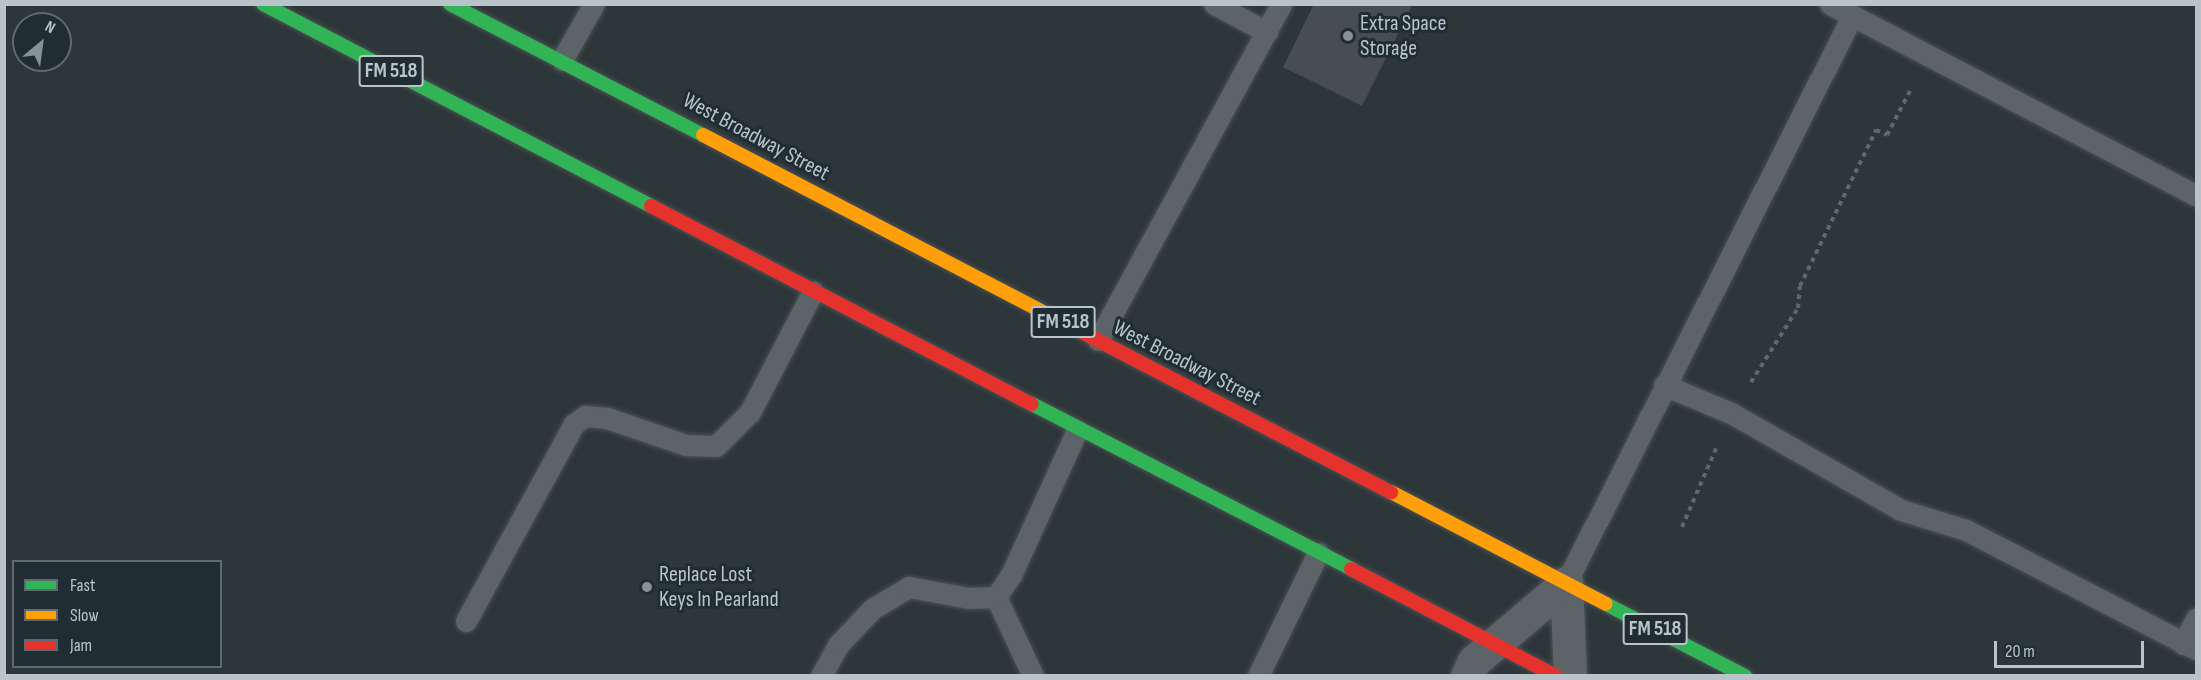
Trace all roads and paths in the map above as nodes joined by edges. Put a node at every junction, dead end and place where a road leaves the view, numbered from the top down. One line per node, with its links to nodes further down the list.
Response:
1 (263, 4): 12 (main road, FM 518)
2 (450, 4): 10 (main road, West Broadway Street / FM 518)
3 (594, 4): 10 (lane)
4 (1214, 4): 8 (lane)
5 (1281, 4): 8 (lane)
6 (1830, 4): 7 (lane)
7 (1852, 16): 9 (lane); 14 (lane)
8 (1267, 32): 13 (lane)
9 (1929, 55): 11 (lane); 15 (path)
10 (562, 60): 13 (main road, West Broadway Street / FM 518)
11 (2196, 195)
12 (813, 291): 16 (main road, FM 518); 22 (lane)
13 (1098, 340): 19 (main road, West Broadway Street / FM 518)
14 (1664, 385): 15 (lane); 19 (lane)
15 (1731, 413): 17 (path); 24 (lane)
16 (1077, 429): 18 (main road, FM 518); 20 (lane)
17 (1682, 527)
18 (1318, 553): 23 (main road, FM 518); 27 (lane)
19 (1566, 582): 23 (street); 30 (street); 31 (main road, West Broadway Street / FM 518)
20 (996, 597): 25 (lane); 26 (lane)
21 (2196, 618): 24 (lane)
22 (466, 621)
23 (1493, 644): 28 (street); 29 (main road, FM 518)
24 (2190, 646)
25 (821, 675)
26 (1033, 675)
27 (1258, 675)
28 (1467, 675)
29 (1556, 675)
30 (1570, 675)
31 (1744, 675)

